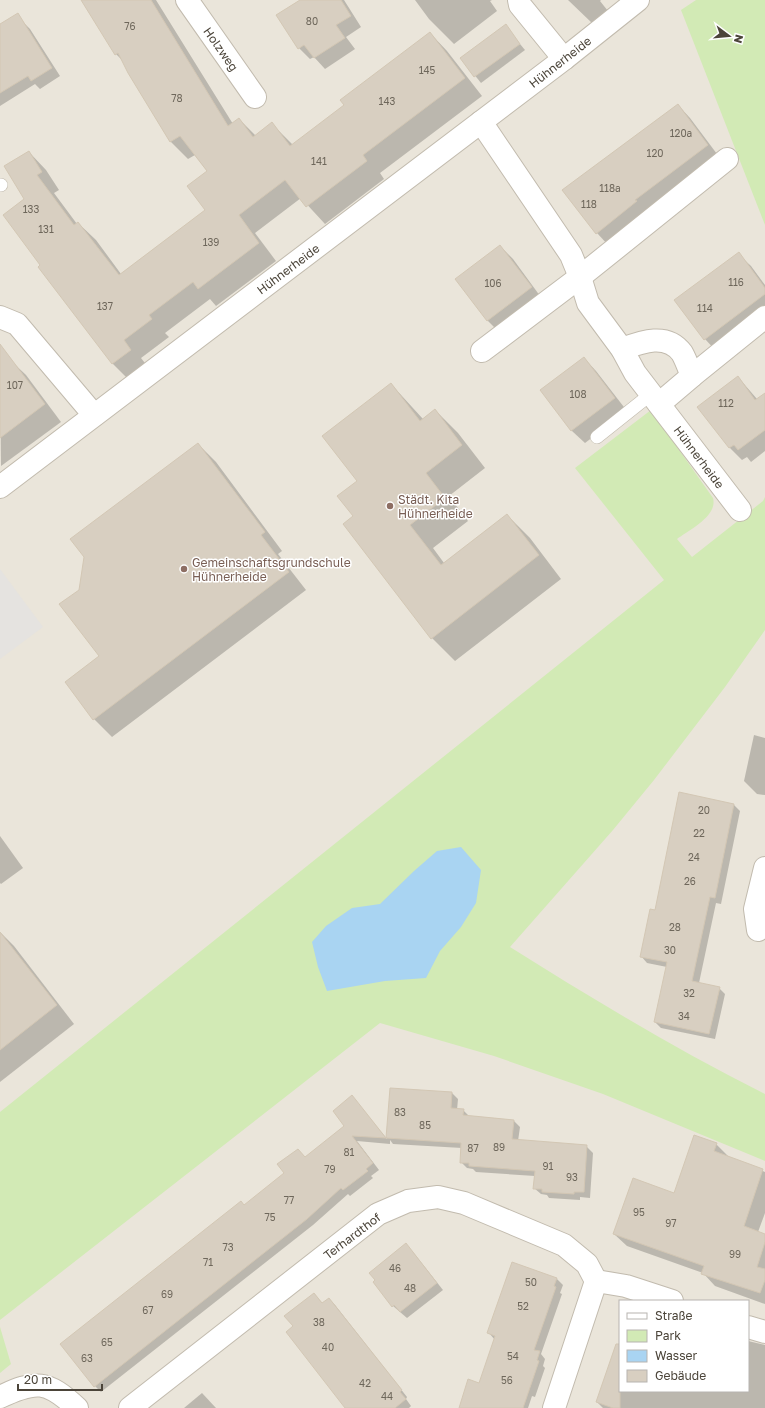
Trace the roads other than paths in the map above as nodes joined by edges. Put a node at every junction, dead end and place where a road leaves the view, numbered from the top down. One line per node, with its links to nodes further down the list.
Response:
1 (187, 0): 5 (street, Holzweg)
2 (519, 0): 4 (street)
3 (638, 0): 4 (street, Hühnerheide)
4 (564, 59): 6 (street, Hühnerheide)
5 (255, 97)
6 (481, 122): 8 (street, Hühnerheide); 15 (street, Hühnerheide)
7 (727, 159): 8 (street)
8 (580, 277): 11 (street, Hühnerheide); 12 (street)
9 (1, 313): 15 (street)
10 (765, 317): 13 (street)
11 (622, 349): 13 (street); 14 (street, Hühnerheide)
12 (482, 350)
13 (692, 376): 14 (street)
14 (655, 399): 16 (lane); 18 (street, Hühnerheide)
15 (94, 415): 17 (street, Hühnerheide)
16 (597, 437)
17 (0, 487)
18 (740, 510)
19 (765, 868): 20 (street)
20 (758, 930)
21 (596, 1281): 22 (street); 27 (street, Terhardthof); 28 (street)
22 (669, 1300)
23 (749, 1326): 24 (street)
24 (765, 1332)
25 (0, 1397): 26 (street)
26 (77, 1408)
27 (130, 1408)
28 (554, 1408)

